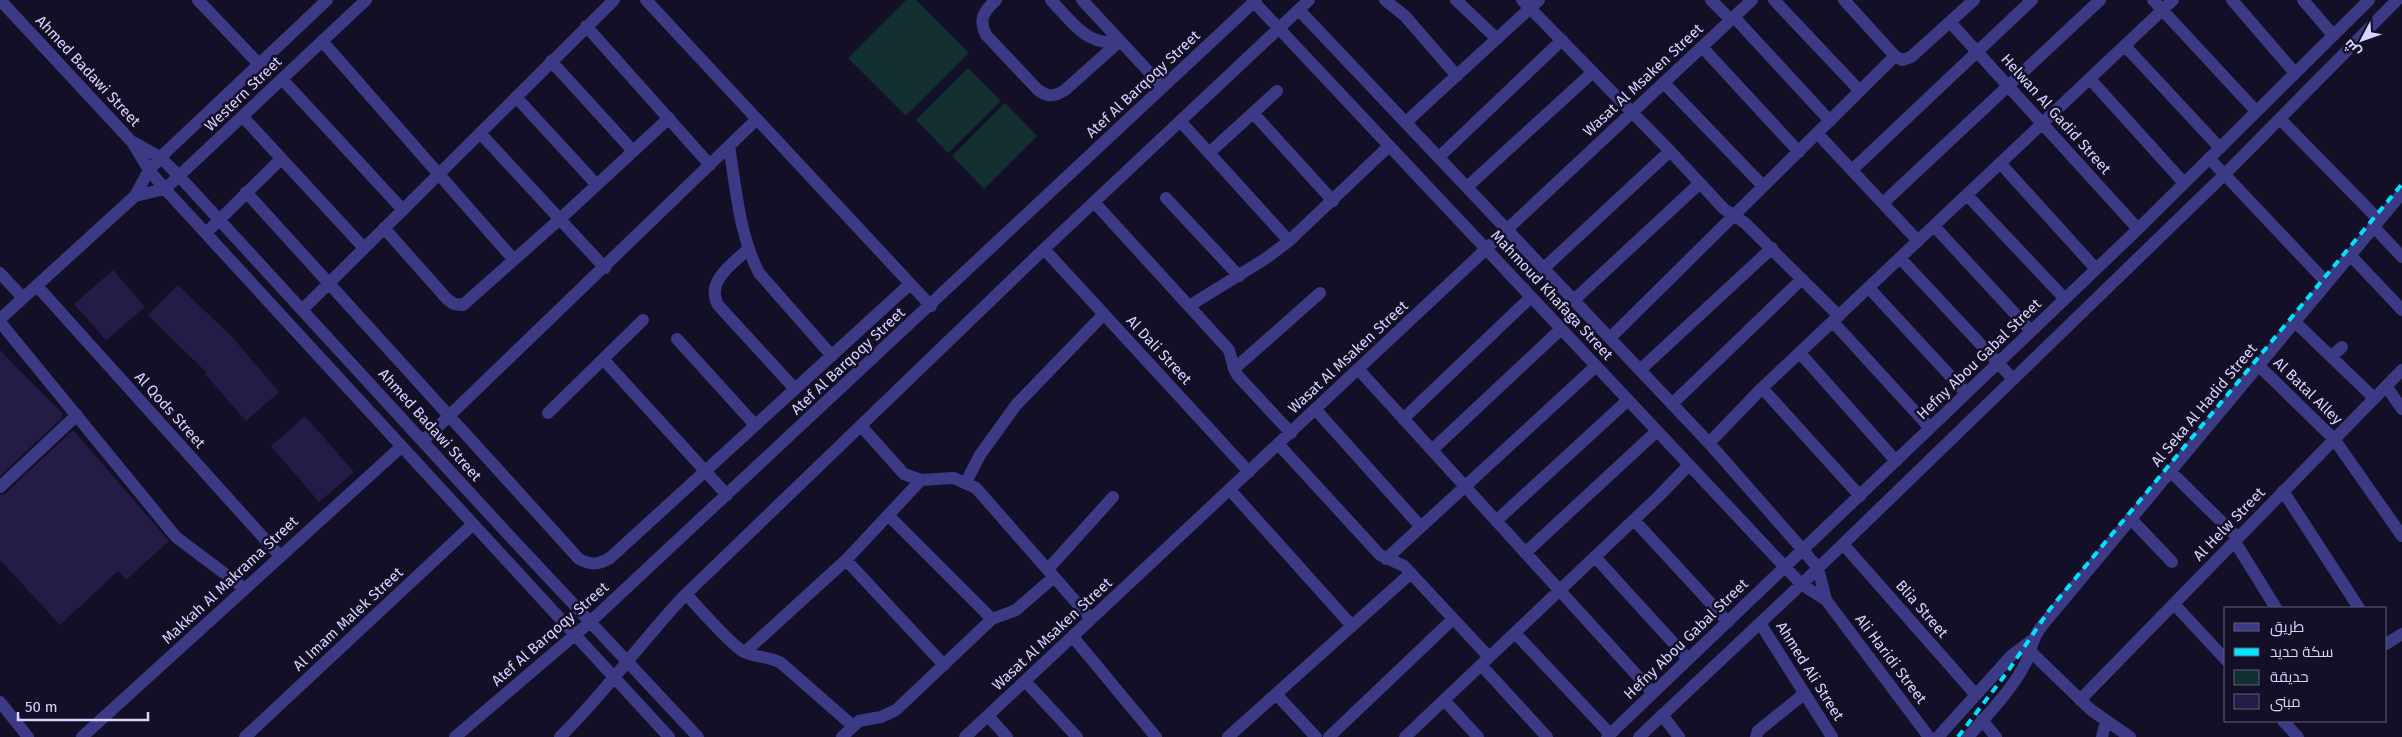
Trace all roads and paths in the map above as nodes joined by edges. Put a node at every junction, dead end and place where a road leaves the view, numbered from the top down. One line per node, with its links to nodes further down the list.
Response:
1 (0, 0): 69 (street, Ahmed Badawi Street)
2 (198, 0): 44 (street)
3 (327, 0): 44 (street, Western Street)
4 (366, 0): 37 (street, Western Street)
5 (614, 0): 32 (street)
6 (646, 0): 61 (street)
7 (996, 0): 38 (street)
8 (1051, 0): 38 (street)
9 (1082, 0): 38 (street)
10 (1310, 0): 28 (street)
11 (1384, 0): 47 (street)
12 (1456, 0): 35 (street)
13 (1711, 0): 30 (street)
14 (1752, 0): 30 (street, Wasat Al Msaken Street)
15 (1774, 0): 54 (street)
16 (1844, 0): 42 (street)
17 (1974, 0): 31 (street)
18 (2032, 0): 41 (street)
19 (2100, 0): 51 (street)
20 (2153, 0): 29 (street)
21 (2173, 0): 29 (street)
22 (2232, 0): 46 (street)
23 (2303, 0): 34 (street)
24 (2369, 0): 34 (street, Hefny Abou Gabal Street)
25 (2397, 0): 62 (street)
26 (1255, 1): 33 (street, Mahmoud Khafaga Street); 52 (street, Atef Al Barqoqy Street)
27 (1531, 3): 35 (street); 36 (street)
28 (1299, 10): 33 (street); 65 (street, Mahmoud Khafaga Street)
29 (2162, 10): 39 (street); 56 (street)
30 (1732, 19): 40 (street, Wasat Al Msaken Street); 64 (street)
31 (1950, 22): 41 (street, Helwan Al Gadid Street); 42 (street)
32 (586, 26): 43 (street); 60 (street)
33 (1279, 29): 63 (street); 71 (street, Mahmoud Khafaga Street)
34 (2334, 35): 46 (street, Hefny Abou Gabal Street)
35 (1497, 40): 47 (street)
36 (1562, 40): 45 (street); 77 (street)
37 (322, 41): 48 (street, Western Street); 85 (street)
38 (1120, 41): 52 (street)
39 (2125, 46): 49 (street); 72 (street)
40 (1702, 47): 50 (street, Wasat Al Msaken Street); 75 (street)
41 (1977, 52): 51 (street, Helwan Al Gadid Street); 84 (street)
42 (1895, 56): 54 (street)
43 (551, 61): 55 (street); 73 (street)
44 (259, 64): 78 (street, Western Street)
45 (1593, 72): 57 (street); 92 (street)
46 (2295, 73): 56 (street, Hefny Abou Gabal Street)
47 (1457, 76): 65 (street)
48 (282, 79): 59 (street, Western Street); 102 (street)
49 (2090, 79): 66 (street); 89 (street)
50 (1664, 83): 57 (street, Wasat Al Msaken Street); 91 (street)
51 (2008, 86): 66 (street, Helwan Al Gadid Street); 101 (street)
52 (1163, 87): 139 (street, Atef Al Barqoqy Street)
53 (1278, 91): 58 (street)
54 (1860, 91): 64 (street)
55 (516, 97): 68 (street); 90 (street)
56 (2256, 111): 72 (street, Hefny Abou Gabal Street)
57 (1631, 112): 74 (street); 110 (street, Wasat Al Msaken Street)
58 (1253, 113): 76 (street); 99 (street)
59 (243, 117): 80 (street); 87 (street, Western Street)
60 (669, 118): 73 (street); 82 (street)
61 (757, 119): 70 (street); 131 (street)
62 (2280, 119): 86 (street); 106 (street)
63 (1180, 121): 76 (street); 100 (street)
64 (1830, 121): 67 (street)
65 (1406, 122): 77 (street, Mahmoud Khafaga Street)
66 (2043, 125): 81 (street); 109 (street, Helwan Al Gadid Street)
67 (1817, 133): 75 (street); 84 (street)
68 (480, 134): 85 (street); 105 (street)
69 (132, 142): 78 (street, Ahmed Badawi Street); 83 (street, Ahmed Badawi Street)
70 (729, 146): 82 (street); 116 (street)
71 (1389, 146): 99 (street); 118 (street, Mahmoud Khafaga Street)
72 (2220, 148): 79 (street, Hefny Abou Gabal Street)
73 (633, 150): 90 (street)
74 (1670, 151): 88 (street); 124 (street)
75 (1798, 152): 91 (street)
76 (1209, 153): 112 (street)
77 (1439, 157): 92 (street, Mahmoud Khafaga Street)
78 (161, 158): 83 (street, Western Street); 87 (street, Ahmed Badawi Street)
79 (2209, 158): 86 (street); 89 (street, Hefny Abou Gabal Street)
80 (281, 159): 94 (street); 114 (street)
81 (2001, 164): 96 (street); 125 (street)
82 (710, 165): 123 (street)
83 (149, 170): 93 (street, Ahmed Badawi Street); 97 (street, Western Street)
84 (1852, 170): 101 (street)
85 (437, 174): 102 (street); 122 (street)
86 (2224, 175): 130 (street); 164 (street)
87 (179, 176): 93 (street, Western Street); 104 (street, Ahmed Badawi Street)
88 (1700, 183): 103 (street); 138 (street)
89 (2184, 183): 109 (street, Hefny Abou Gabal Street)
90 (596, 184): 105 (street)
91 (1763, 186): 103 (street)
92 (1467, 187): 110 (street, Mahmoud Khafaga Street)
93 (165, 189): 97 (street, Western Street); 111 (street, Ahmed Badawi Street)
94 (246, 192): 104 (street); 129 (street)
95 (2402, 192): 106 (street, Al Seka Al Hadid Street)
96 (1968, 195): 107 (street); 137 (street)
97 (135, 196): 132 (street, Western Street)
98 (1166, 198): 127 (street)
99 (1333, 201): 112 (street)
100 (1094, 202): 117 (street); 140 (street)
101 (1883, 203): 113 (street)
102 (403, 210): 108 (street)
103 (1735, 215): 115 (street); 150 (street)
104 (220, 219): 111 (street); 141 (street, Ahmed Badawi Street)
105 (560, 219): 122 (street); 123 (street)
106 (2376, 223): 119 (street, Al Seka Al Hadid Street); 120 (street)
107 (1934, 226): 113 (street); 149 (street)
108 (384, 228): 114 (street); 122 (street)
109 (2138, 229): 125 (street, Hefny Abou Gabal Street)
110 (1508, 230): 118 (street, Wasat Al Msaken Street); 124 (street, Mahmoud Khafaga Street)
111 (206, 233): 187 (street, Ahmed Badawi Street)
112 (1289, 241): 127 (street)
113 (1918, 241): 121 (street)
114 (364, 248): 129 (street)
115 (1772, 248): 128 (street); 162 (street)
116 (748, 249): 154 (street); 167 (street)
117 (1044, 249): 143 (street, Al Dali Street); 179 (street)
118 (1487, 250): 135 (street, Mahmoud Khafaga Street); 161 (street, Wasat Al Msaken Street)
119 (2350, 255): 130 (street, Al Seka Al Hadid Street); 142 (street)
120 (2402, 257)
121 (1900, 258): 133 (street); 157 (street)
122 (514, 260)
123 (605, 268): 176 (street)
124 (1544, 268): 138 (street, Mahmoud Khafaga Street)
125 (2096, 269): 137 (street, Hefny Abou Gabal Street)
126 (0, 272): 136 (street)
127 (1240, 276): 140 (street)
128 (1802, 279): 144 (street); 171 (street)
129 (329, 283): 141 (street); 176 (street)
130 (2327, 283): 147 (street, Al Seka Al Hadid Street)
131 (910, 284): 139 (street); 154 (street)
132 (37, 286): 136 (street, Western Street); 214 (street, Al Qods Street)
133 (1869, 288): 144 (street); 168 (street)
134 (1320, 293): 160 (street)
135 (1530, 297): 148 (street, Mahmoud Khafaga Street); 177 (street)
136 (23, 298): 146 (street, Western Street)
137 (2065, 299): 149 (street, Hefny Abou Gabal Street)
138 (1574, 300): 150 (street, Mahmoud Khafaga Street)
139 (931, 306): 200 (street, Atef Al Barqoqy Street)
140 (1189, 306): 160 (street)
141 (302, 310): 184 (street, Ahmed Badawi Street)
142 (2402, 310)
143 (1104, 314): 193 (street, Al Dali Street); 195 (street)
144 (1836, 319): 153 (street); 180 (street)
145 (643, 320): 156 (street)
146 (0, 321): 175 (street)
147 (2295, 322): 155 (street); 159 (street, Al Seka Al Hadid Street)
148 (1561, 329): 158 (street, Mahmoud Khafaga Street); 188 (street)
149 (2031, 331): 157 (street, Hefny Abou Gabal Street)
150 (1610, 338): 162 (street, Mahmoud Khafaga Street)
151 (677, 339): 178 (street)
152 (2342, 347): 155 (street)
153 (1800, 353): 166 (street); 189 (street)
154 (832, 356): 167 (street)
155 (2331, 357): 169 (street)
156 (603, 359): 174 (street); 191 (street)
157 (1998, 363): 164 (street); 168 (street, Hefny Abou Gabal Street)
158 (1596, 366): 170 (street, Mahmoud Khafaga Street); 196 (street)
159 (2259, 366): 183 (street, Al Batal Alley); 192 (street, Al Seka Al Hadid Street)
160 (1234, 369): 182 (street)
161 (1359, 370): 173 (street, Wasat Al Msaken Street); 177 (street)
162 (1640, 370): 171 (street, Mahmoud Khafaga Street)
163 (2402, 370): 165 (street, Al Helw Street)
164 (2013, 379): 211 (street)
165 (2386, 386): 169 (street, Al Helw Street); 172 (street)
166 (1762, 388): 185 (street); 201 (street)
167 (795, 389): 178 (street)
168 (1966, 394): 180 (street, Hefny Abou Gabal Street)
169 (2374, 398): 183 (street, Al Helw Street)
170 (1628, 400): 181 (street, Mahmoud Khafaga Street); 206 (street)
171 (1672, 404): 185 (street, Mahmoud Khafaga Street)
172 (2402, 409)
173 (1316, 410): 182 (street, Wasat Al Msaken Street); 208 (street)
174 (548, 413)
175 (77, 415): 197 (street); 224 (street)
176 (449, 416): 184 (street); 191 (street)
177 (1403, 419): 188 (street)
178 (755, 425): 191 (street)
179 (860, 426): 194 (street); 226 (street)
180 (1930, 428): 189 (street, Hefny Abou Gabal Street)
181 (1657, 431): 190 (street, Mahmoud Khafaga Street); 213 (street)
182 (1291, 433): 186 (street, Wasat Al Msaken Street)
183 (2334, 439): 199 (street, Al Helw Street); 209 (street, Al Batal Alley)
184 (423, 441): 234 (street, Ahmed Badawi Street)
185 (1709, 443): 212 (street, Mahmoud Khafaga Street)
186 (1278, 445): 193 (street, Wasat Al Msaken Street); 216 (street)
187 (401, 447): 207 (street, Ahmed Badawi Street); 214 (street, Makkah Al Makrama Street)
188 (1432, 450): 196 (street)
189 (1896, 461): 201 (street, Hefny Abou Gabal Street)
190 (1689, 465): 205 (street); 219 (street, Mahmoud Khafaga Street)
191 (706, 471): 200 (street)
192 (2170, 471): 204 (street, Al Seka Al Hadid Street); 210 (street)
193 (1249, 472): 198 (street, Wasat Al Msaken Street)
194 (921, 480): 195 (street); 203 (street)
195 (966, 482): 221 (street)
196 (1465, 486): 206 (street); 208 (street)
197 (0, 487)
198 (1230, 490): 231 (street, Wasat Al Msaken Street); 237 (street)
199 (2284, 491): 210 (street, Al Helw Street); 230 (street)
200 (727, 495): 234 (street, Atef Al Barqoqy Street)
201 (1860, 496): 212 (street, Hefny Abou Gabal Street)
202 (1113, 497): 221 (street)
203 (889, 516): 217 (street); 233 (street)
204 (2130, 518): 218 (street); 243 (street, Al Seka Al Hadid Street)
205 (1634, 520): 215 (street); 235 (street)
206 (1496, 521): 213 (street)
207 (472, 525): 240 (street, Ahmed Badawi Street); 268 (street, Al Imam Malek Street)
208 (1421, 527): 216 (street)
209 (2402, 536)
210 (2236, 540): 228 (street, Al Helw Street); 229 (street)
211 (1844, 544): 220 (street); 255 (street, Blia Street)
212 (1803, 550): 219 (street, Hefny Abou Gabal Street); 220 (street, Mahmoud Khafaga Street)
213 (1525, 553): 225 (street)
214 (280, 556): 224 (street, Makkah Al Makrama Street)
215 (1595, 557): 225 (street); 246 (street)
216 (1386, 559): 222 (street)
217 (846, 560): 244 (street); 249 (street)
218 (2172, 562)
219 (1785, 568): 223 (street, Mahmoud Khafaga Street); 235 (street, Hefny Abou Gabal Street)
220 (1818, 568): 223 (street); 227 (street, Ali Haridi Street)
221 (1051, 573): 231 (street); 233 (street)
222 (1411, 573): 232 (street); 237 (street)
223 (1801, 584): 227 (street, Ali Haridi Street); 236 (street)
224 (246, 589): 267 (street, Makkah Al Makrama Street)
225 (1559, 591): 238 (street); 252 (street)
226 (686, 594): 244 (street); 247 (street)
227 (1826, 600): 288 (street, Ali Haridi Street)
228 (2174, 604): 245 (street); 257 (street, Al Helw Street)
229 (2275, 607)
230 (2358, 607)
231 (1091, 619): 241 (street, Wasat Al Msaken Street)
232 (1453, 619): 248 (street); 280 (street)
233 (992, 620): 249 (street)
234 (590, 622): 240 (street, Atef Al Barqoqy Street); 247 (street, Ahmed Badawi Street)
235 (1728, 622): 246 (street, Hefny Abou Gabal Street)
236 (1760, 623): 254 (street, Ahmed Ali Street); 259 (street)
237 (1352, 626): 253 (street)
238 (1515, 633): 248 (street); 265 (street)
239 (2402, 634): 242 (street)
240 (574, 636): 250 (street, Ahmed Badawi Street); 269 (street, Atef Al Barqoqy Street)
241 (1073, 637): 251 (street, Wasat Al Msaken Street); 277 (street)
242 (2387, 643)
243 (2031, 646): 255 (street, Al Seka Al Hadid Street); 257 (street); 261 (street, Al Seka Al Hadid Street)
244 (746, 652): 264 (street)
245 (2224, 658)
246 (1688, 659): 252 (street, Hefny Abou Gabal Street)
247 (629, 661): 250 (street); 272 (street, Ahmed Badawi Street)
248 (1485, 661): 256 (street); 283 (street)
249 (944, 665): 264 (street)
250 (614, 679): 270 (street); 271 (street, Ahmed Badawi Street)
251 (1025, 681): 260 (street, Wasat Al Msaken Street); 276 (street)
252 (1653, 693): 265 (street, Hefny Abou Gabal Street)
253 (1276, 694): 278 (street); 279 (street)
254 (1804, 694): 286 (street); 287 (street, Ahmed Ali Street)
255 (1976, 696): 289 (street, Al Seka Al Hadid Street)
256 (1444, 700): 281 (street); 282 (street)
257 (2080, 700): 262 (street)
258 (0, 702): 266 (street)
259 (1662, 715): 284 (street); 285 (street)
260 (988, 716): 274 (street, Wasat Al Msaken Street); 275 (street)
261 (1982, 720): 290 (street, Al Seka Al Hadid Street); 291 (street)
262 (2106, 721): 292 (street); 293 (street)
263 (2284, 722): 294 (street)
264 (853, 726): 273 (street)
265 (1609, 736)
266 (28, 737)
267 (82, 737)
268 (245, 737)
269 (455, 737)
270 (560, 737)
271 (669, 737)
272 (698, 737)
273 (842, 737)
274 (965, 737)
275 (1007, 737)
276 (1077, 737)
277 (1156, 737)
278 (1228, 737)
279 (1316, 737)
280 (1329, 737)
281 (1405, 737)
282 (1478, 737)
283 (1547, 737)
284 (1639, 737)
285 (1679, 737)
286 (1756, 737)
287 (1832, 737)
288 (1929, 737)
289 (1938, 737)
290 (1968, 737)
291 (1996, 737)
292 (2102, 737)
293 (2130, 737)
294 (2298, 737)

